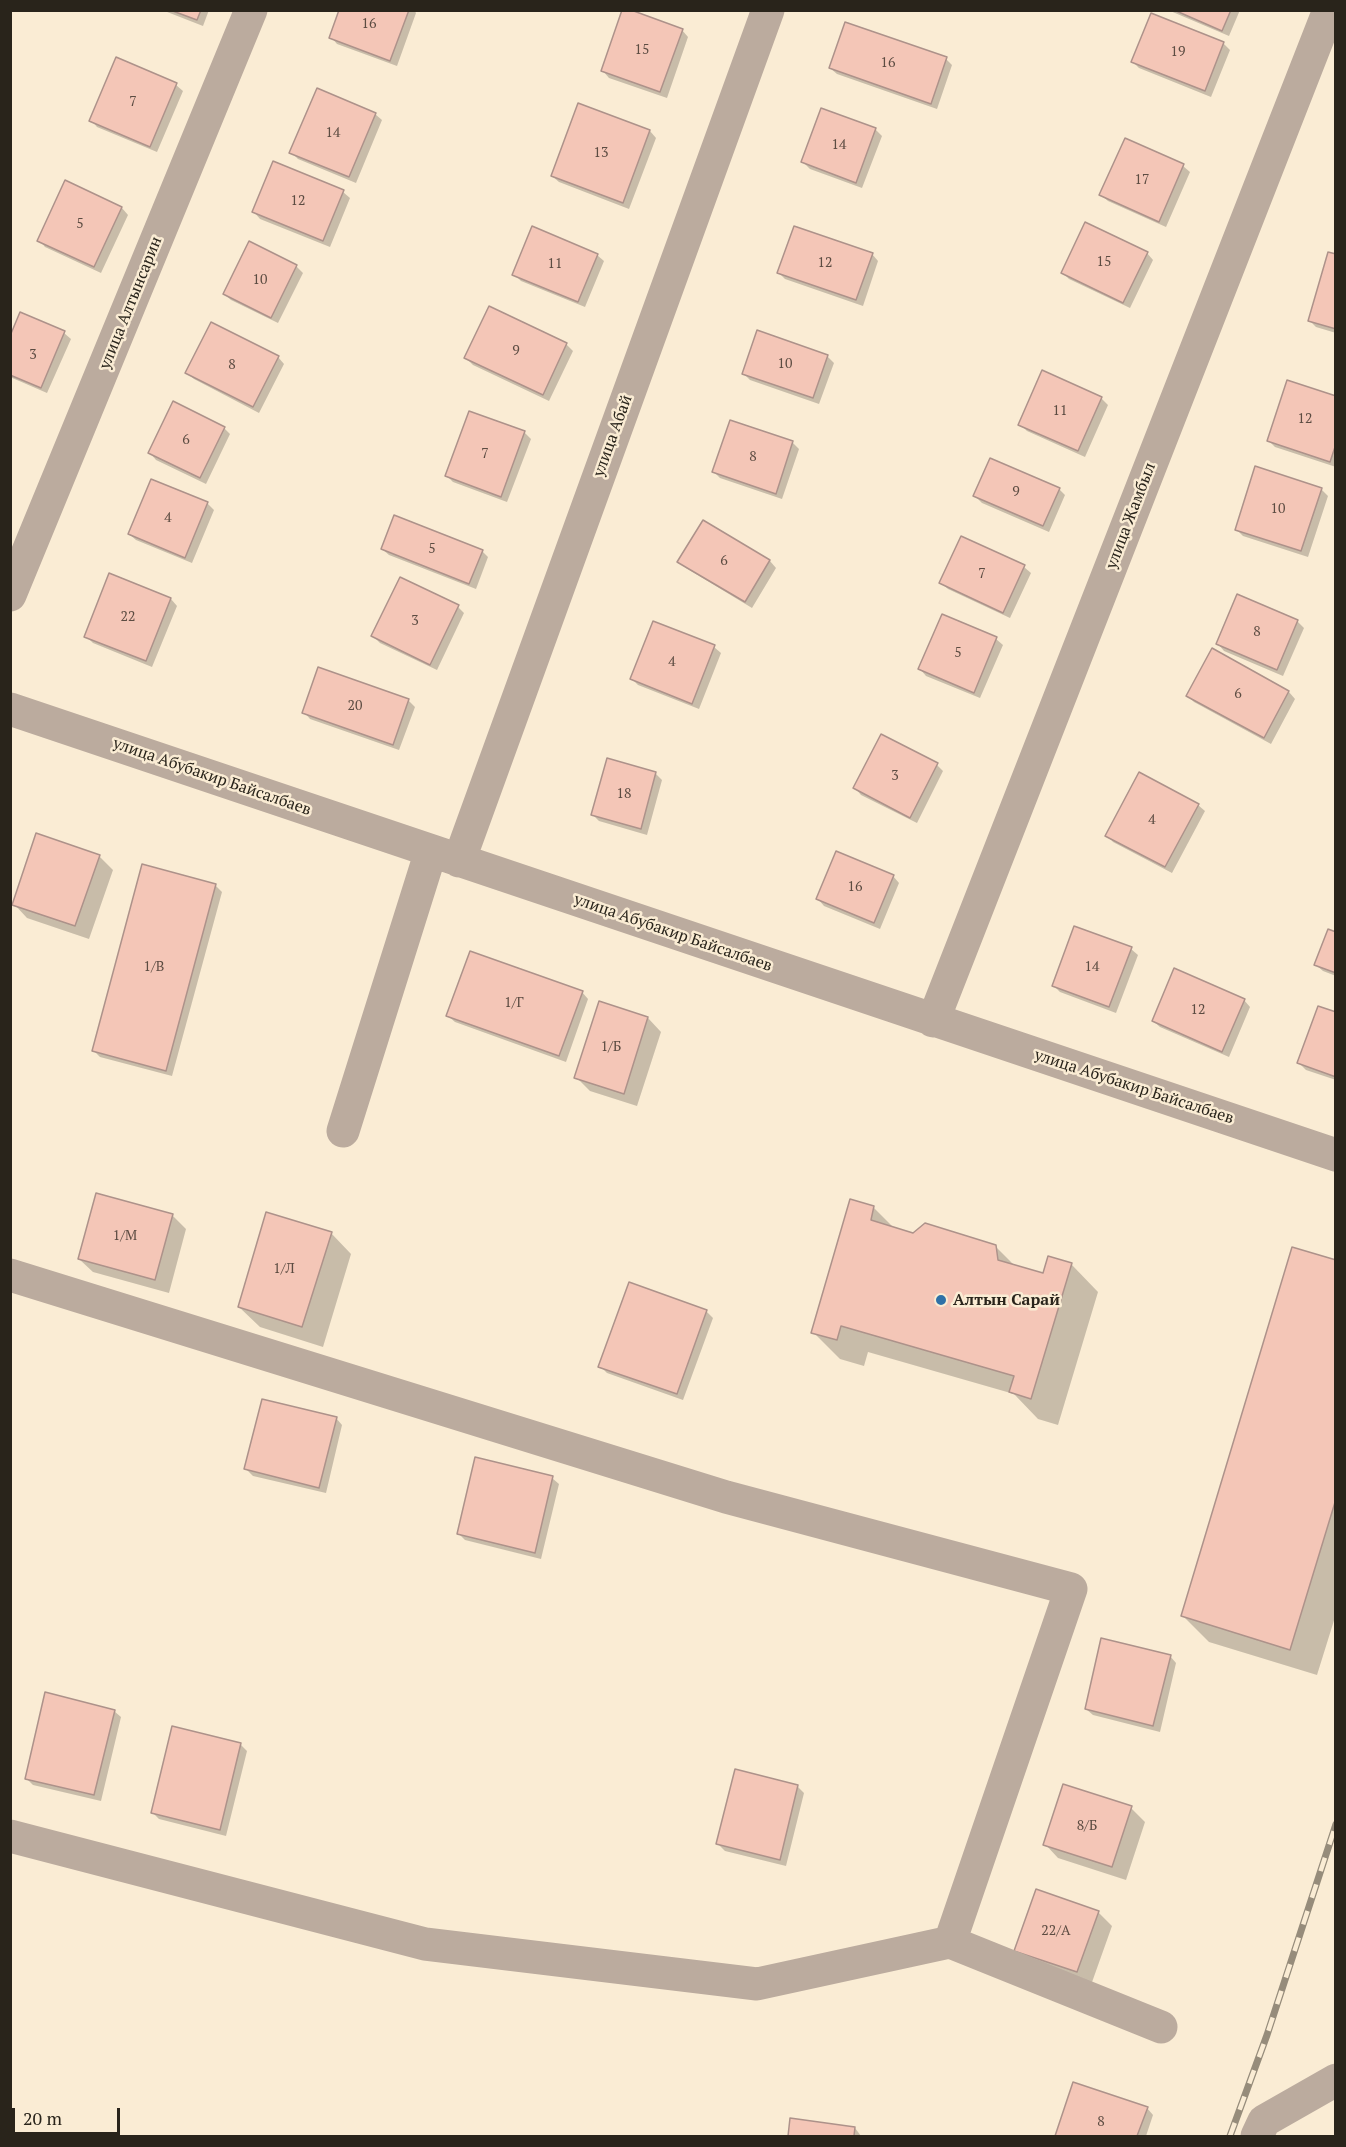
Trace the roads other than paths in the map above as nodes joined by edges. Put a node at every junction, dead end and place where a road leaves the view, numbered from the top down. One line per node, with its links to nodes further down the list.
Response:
1 (251, 10): 4 (street, улица Алтынсарин)
2 (768, 10): 6 (street, улица Абай)
3 (1329, 10): 7 (street, улица Жамбыл)
4 (10, 596)
5 (10, 709): 6 (street, улица Абубакир Байсалбаев)
6 (445, 856): 7 (street, улица Абубакир Байсалбаев); 8 (street, улица Абай)
7 (933, 1021): 9 (street, улица Абубакир Байсалбаев)
8 (343, 1131)
9 (1335, 1155)
10 (10, 1275): 12 (street)
11 (10, 1836): 12 (street)
12 (950, 1942): 13 (street)
13 (1161, 2027)
14 (1335, 2080): 15 (street)
15 (1257, 2136)

